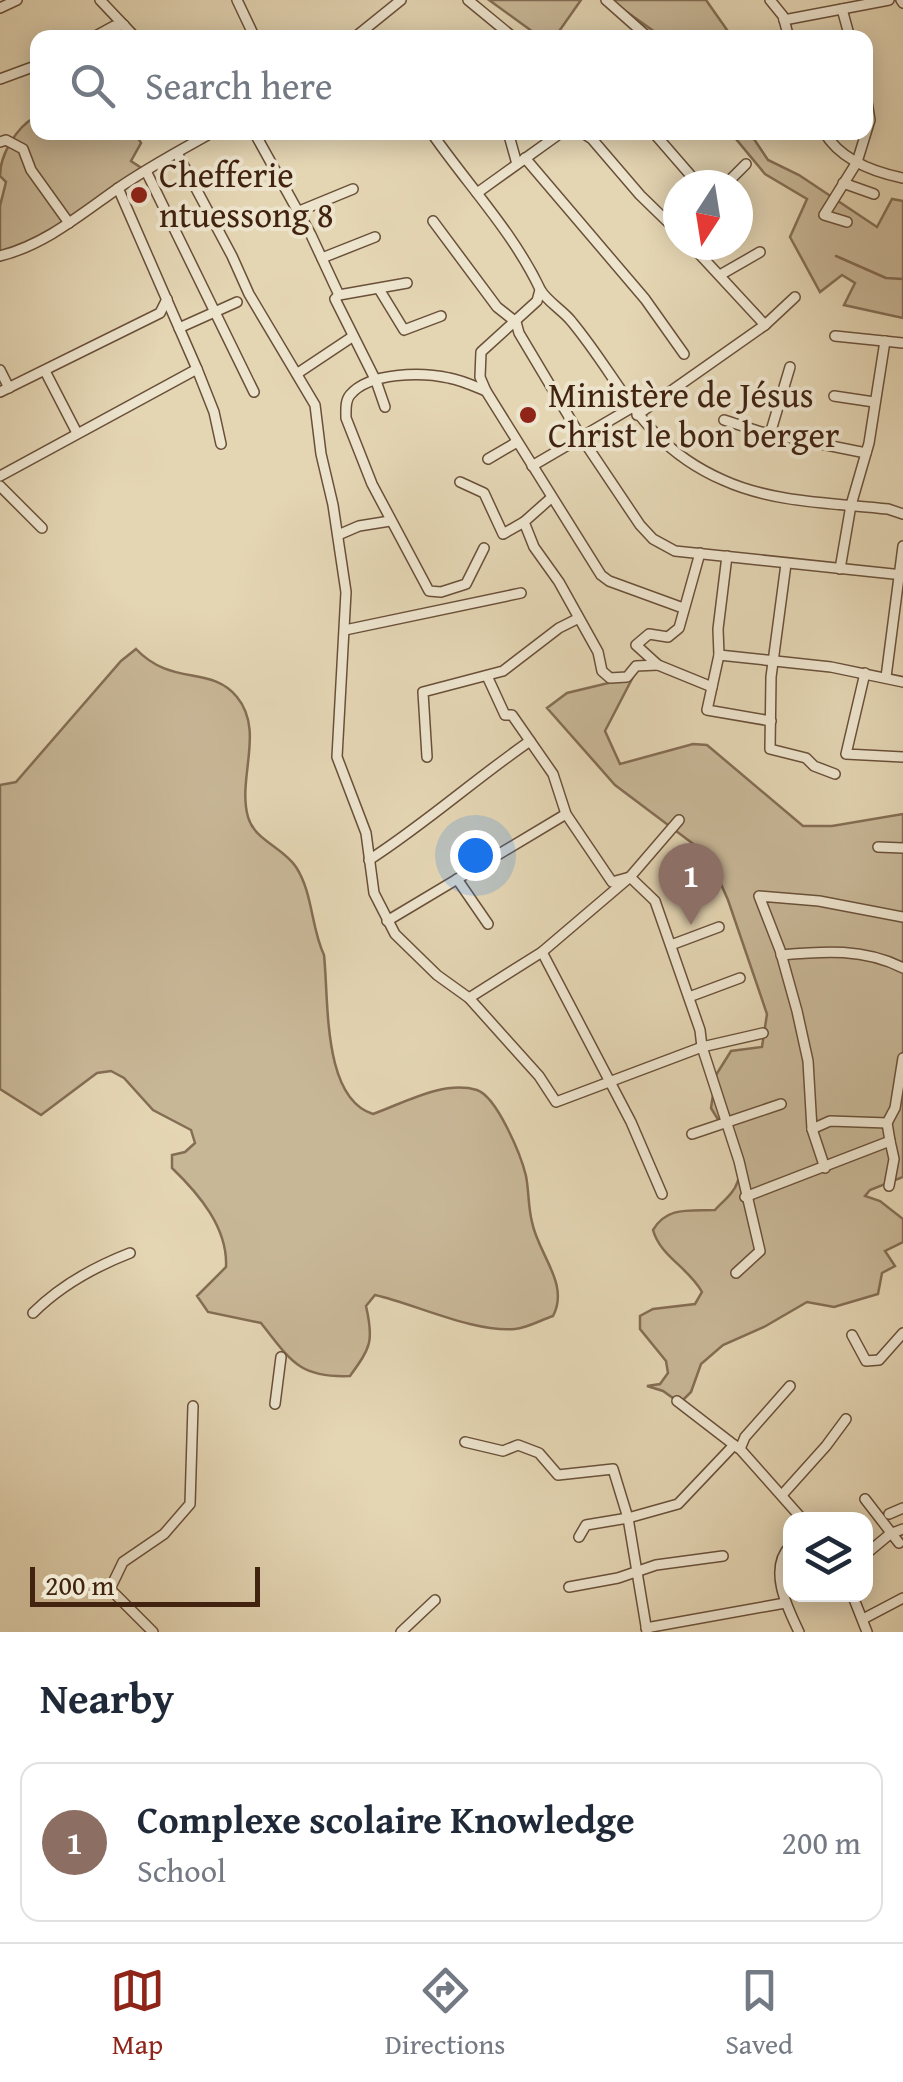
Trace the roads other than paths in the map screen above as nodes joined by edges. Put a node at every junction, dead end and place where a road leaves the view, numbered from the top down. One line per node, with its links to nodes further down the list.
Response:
1 (17, 0): 9 (street)
2 (238, 0): 15 (street)
3 (401, 0): 16 (street)
4 (468, 0): 17 (street)
5 (606, 0): 18 (street)
6 (770, 0): 11 (street)
7 (889, 0): 10 (street)
8 (109, 2): 12 (street)
9 (0, 8)
10 (842, 8): 11 (street); 20 (street)
11 (784, 20): 19 (street)
12 (124, 25): 13 (street); 14 (street)
13 (107, 30)
14 (129, 30)
15 (251, 30)
16 (371, 30)
17 (504, 30)
18 (640, 30)
19 (787, 30)
20 (848, 30)
21 (30, 68): 22 (street)
22 (0, 80)
23 (192, 140): 33 (street)
24 (258, 140): 46 (street)
25 (437, 140): 44 (street)
26 (512, 140): 34 (street)
27 (551, 140): 34 (street)
28 (593, 140): 47 (street)
29 (660, 140): 37 (street)
30 (828, 140): 35 (street)
31 (864, 140): 35 (street)
32 (0, 142): 50 (street)
33 (177, 153): 39 (street); 78 (street)
34 (521, 161): 44 (street); 73 (street)
35 (857, 162): 40 (street); 41 (street)
36 (746, 164): 38 (street)
37 (686, 170)
38 (740, 170)
39 (146, 171): 42 (street); 64 (street)
40 (903, 178)
41 (843, 183): 45 (street); 49 (street)
42 (118, 188): 50 (street); 62 (street)
43 (353, 189): 46 (street)
44 (477, 192): 59 (street)
45 (874, 194)
46 (297, 212): 54 (street)
47 (663, 217)
48 (433, 221): 66 (street)
49 (847, 222)
50 (69, 223): 53 (street)
51 (374, 237): 54 (street)
52 (760, 252): 56 (street)
53 (0, 256)
54 (322, 258): 60 (street)
55 (706, 260): 56 (street)
56 (720, 274): 67 (street)
57 (408, 283): 58 (street)
58 (379, 289): 60 (street); 65 (street)
59 (540, 290): 66 (street); 86 (street)
60 (339, 296): 69 (street)
61 (794, 297): 67 (street)
62 (167, 299): 68 (street); 77 (street)
63 (237, 302): 64 (street)
64 (215, 313): 68 (street); 82 (street)
65 (440, 316)
66 (516, 322): 81 (street); 90 (street)
67 (765, 325): 86 (street)
68 (180, 328): 75 (street)
69 (352, 336): 78 (street); 79 (street)
70 (835, 336): 71 (street)
71 (885, 341): 72 (street); 84 (street)
72 (903, 344)
73 (684, 354)
74 (790, 367): 89 (street)
75 (197, 369): 88 (street); 92 (street)
76 (0, 370): 80 (street)
77 (45, 371): 80 (street); 88 (street)
78 (298, 373): 105 (street)
79 (376, 380): 81 (street); 85 (street); 102 (street)
80 (4, 390)
81 (486, 391): 91 (street)
82 (254, 392)
83 (834, 396): 84 (street)
84 (874, 402): 93 (street)
85 (385, 407)
86 (634, 412): 90 (street); 100 (street)
87 (724, 420): 89 (street)
88 (76, 433): 96 (street)
89 (770, 434): 93 (street)
90 (581, 437): 95 (street); 108 (street)
91 (517, 442): 94 (street); 95 (street)
92 (222, 444)
93 (866, 453): 100 (street)
94 (488, 459)
95 (532, 466): 99 (street)
96 (0, 476)
97 (460, 482): 103 (street)
98 (0, 486): 104 (street)
99 (550, 498): 103 (street); 115 (street)
100 (851, 505): 101 (street); 111 (street)
101 (903, 514)
102 (390, 521): 105 (street); 113 (street)
103 (524, 522): 117 (street)
104 (42, 528)
105 (338, 535): 118 (street)
106 (903, 546): 112 (street)
107 (484, 548): 113 (street)
108 (700, 554): 109 (street); 115 (street)
109 (727, 556): 110 (street); 119 (street)
110 (786, 564): 111 (street); 120 (street)
111 (840, 569): 112 (street)
112 (901, 575): 124 (street)
113 (430, 591): 116 (street)
114 (521, 592): 116 (street)
115 (683, 608): 121 (street)
116 (432, 612): 118 (street)
117 (577, 619): 121 (street); 123 (street)
118 (344, 630): 136 (street)
119 (719, 655): 120 (street); 126 (street)
120 (774, 659): 122 (street); 127 (street)
121 (658, 665): 126 (street)
122 (865, 673): 124 (street); 129 (street)
123 (488, 676): 128 (street); 130 (street)
124 (886, 677): 125 (street)
125 (903, 682)
126 (712, 687): 127 (street)
127 (771, 721): 131 (street)
128 (530, 741): 132 (street); 136 (street)
129 (903, 756)
130 (427, 757)
131 (836, 774)
132 (566, 814): 137 (street); 138 (street)
133 (679, 820): 137 (street)
134 (878, 847): 135 (street)
135 (903, 848)
136 (369, 860): 140 (street)
137 (630, 877): 143 (street); 144 (street)
138 (457, 879): 140 (street); 141 (street)
139 (903, 916): 145 (street)
140 (387, 921): 149 (street)
141 (488, 924)
142 (718, 927): 143 (street)
143 (671, 945): 148 (street)
144 (542, 952): 149 (street); 153 (street)
145 (782, 955): 146 (street); 157 (street)
146 (903, 968)
147 (740, 978): 148 (street)
148 (689, 997): 151 (street)
149 (468, 998): 153 (street)
150 (763, 1034): 151 (street)
151 (702, 1047): 153 (street); 155 (street)
152 (903, 1058): 156 (street)
153 (610, 1082): 162 (street)
154 (781, 1104): 155 (street)
155 (726, 1124): 158 (street); 163 (street)
156 (886, 1124): 157 (street); 159 (street)
157 (812, 1129): 160 (street)
158 (692, 1134)
159 (890, 1141): 160 (street); 161 (street)
160 (825, 1168): 163 (street)
161 (889, 1186)
162 (662, 1194)
163 (745, 1196): 165 (street)
164 (130, 1253): 166 (street)
165 (736, 1273)
166 (32, 1314)
167 (903, 1333): 168 (street)
168 (852, 1334)
169 (281, 1357): 172 (street)
170 (790, 1386): 176 (street)
171 (678, 1401): 176 (street)
172 (275, 1404)
173 (193, 1406): 199 (street)
174 (846, 1419): 177 (street)
175 (465, 1442): 182 (street)
176 (737, 1447): 177 (street); 182 (street)
177 (782, 1495): 180 (street)
178 (865, 1499): 184 (street)
179 (903, 1508): 181 (street)
180 (796, 1512)
181 (889, 1514)
182 (628, 1518): 185 (street); 190 (street)
183 (903, 1529): 184 (street)
184 (890, 1534): 186 (street); 187 (street)
185 (579, 1537)
186 (898, 1543)
187 (873, 1548)
188 (722, 1556): 190 (street)
189 (783, 1556): 192 (street)
190 (637, 1572): 191 (street); 198 (street)
191 (568, 1587)
192 (783, 1590)
193 (903, 1598): 197 (street)
194 (435, 1600): 200 (street)
195 (785, 1602): 198 (street); 201 (street)
196 (856, 1602): 197 (street)
197 (863, 1619): 202 (street)
198 (647, 1630)
199 (153, 1632)
200 (401, 1632)
201 (799, 1632)
202 (867, 1632)

